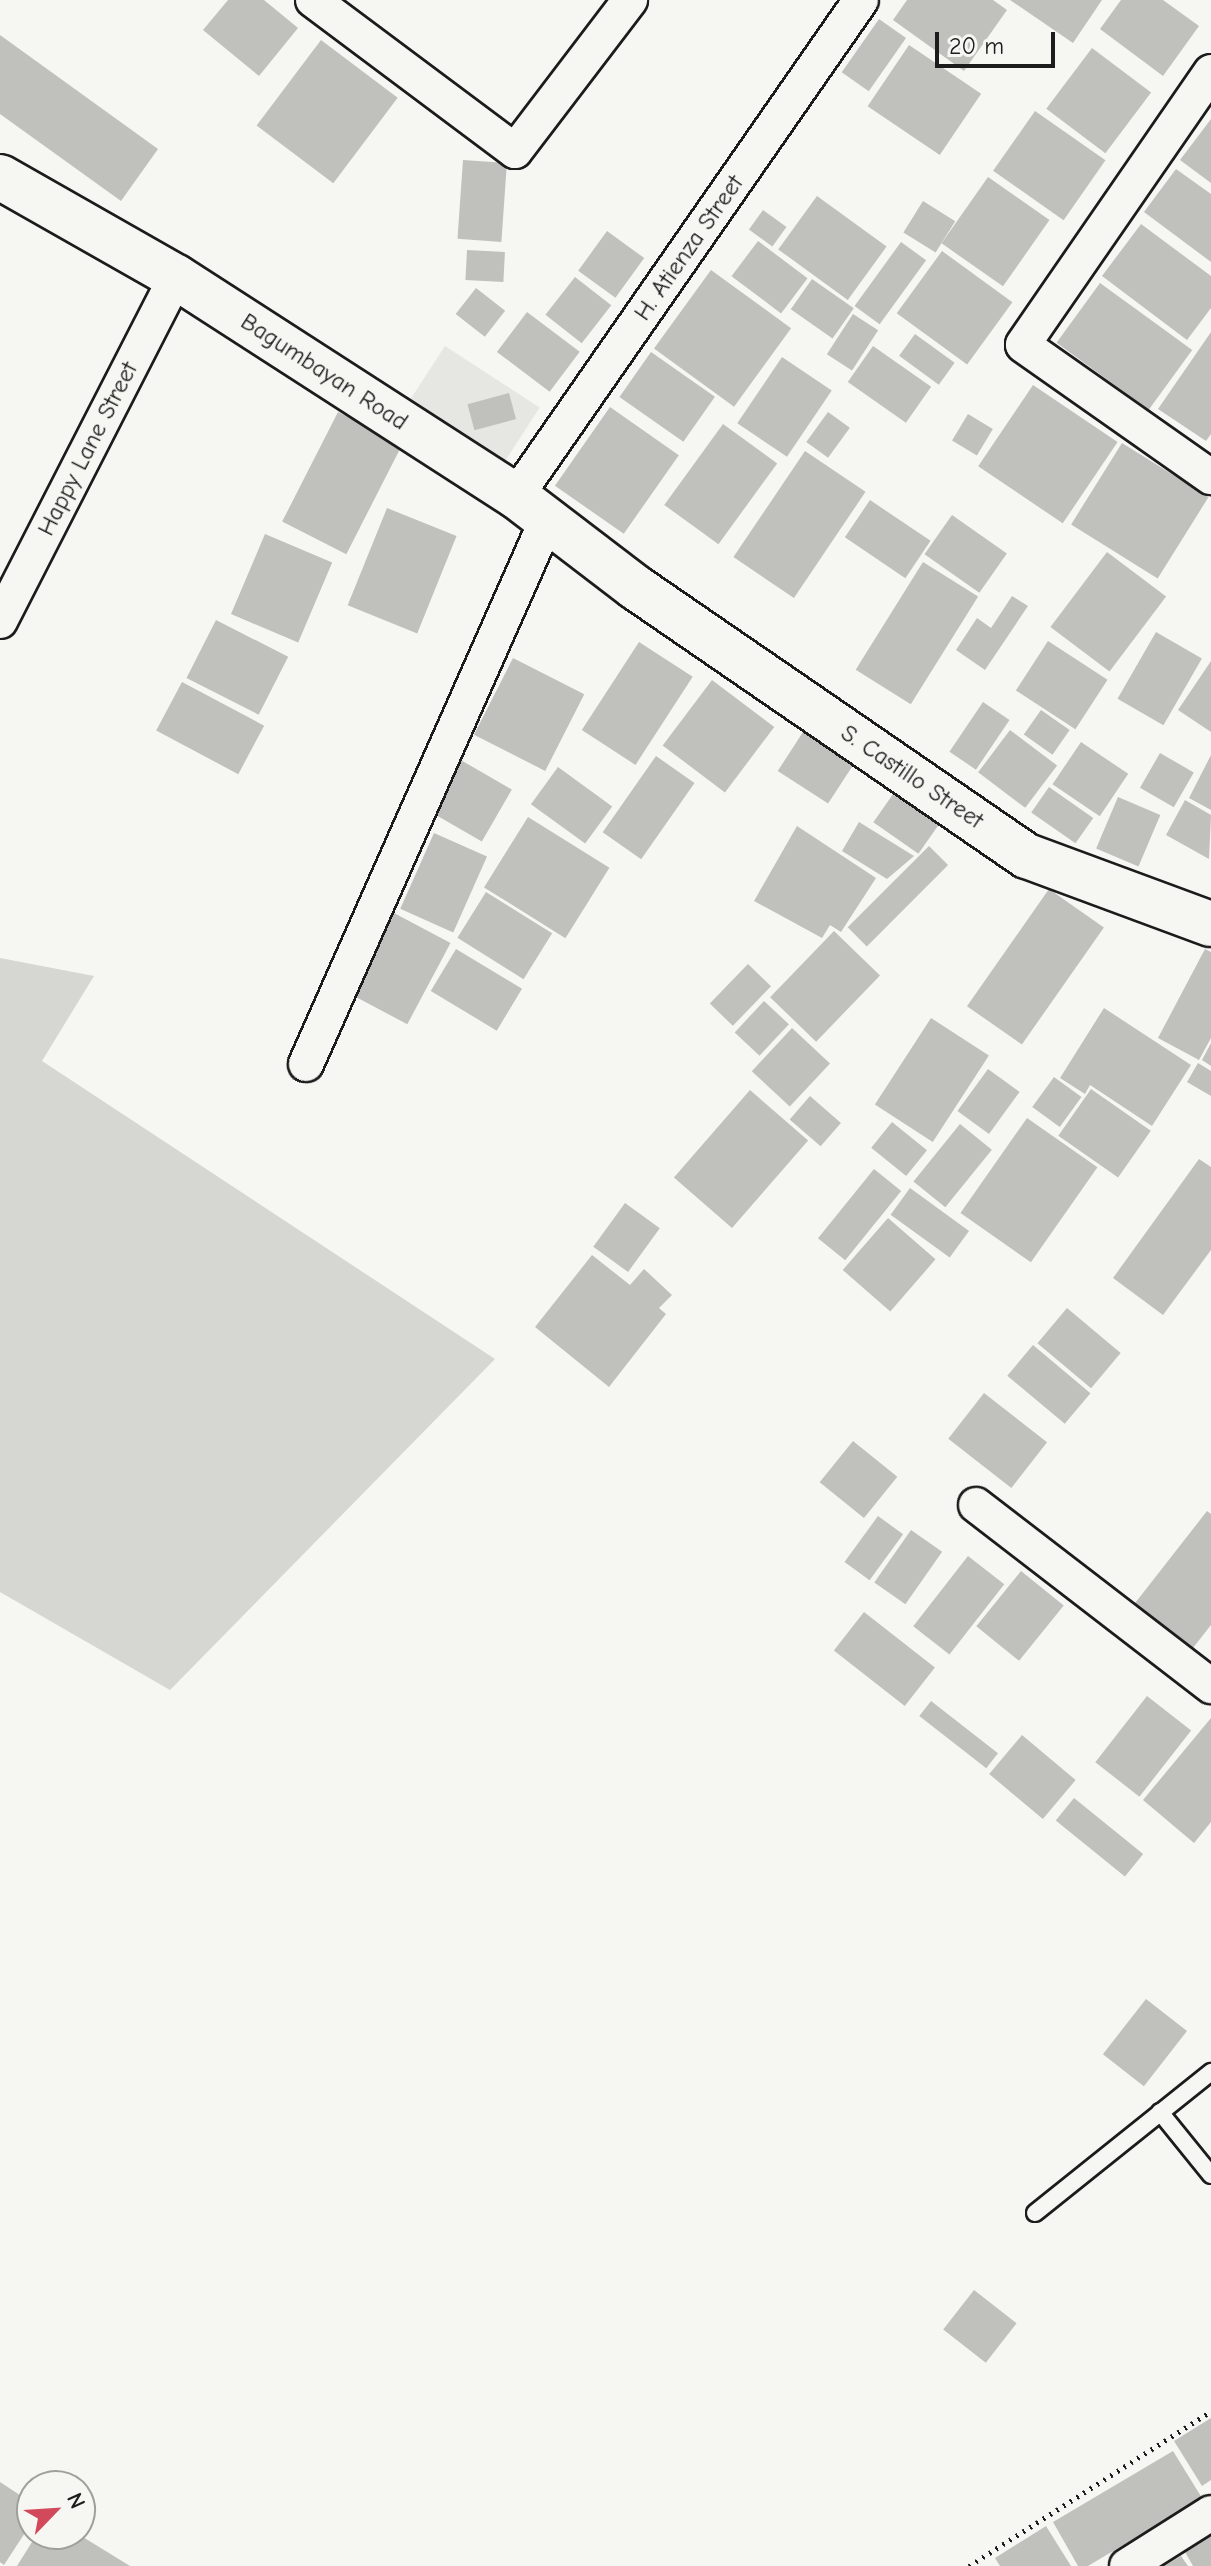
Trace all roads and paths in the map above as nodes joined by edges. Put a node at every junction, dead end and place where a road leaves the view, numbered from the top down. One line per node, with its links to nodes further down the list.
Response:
1 (313, 0): 2 (street)
2 (630, 0)
3 (861, 0): 8 (street, H. Atienza Street)
4 (1211, 72): 7 (street)
5 (0, 177): 6 (street, Bagumbayan Road)
6 (176, 277): 8 (street, Bagumbayan Road); 10 (street, Happy Lane Street)
7 (1211, 477)
8 (531, 508): 9 (street, Bagumbayan Road); 12 (street, H. Atienza Street)
9 (635, 587): 11 (street, S. Castillo Street)
10 (0, 621)
11 (1211, 924)
12 (306, 1064)
13 (976, 1505): 14 (street)
14 (1211, 1686)
15 (1211, 2072): 16 (lane)
16 (1160, 2112): 17 (lane); 18 (lane)
17 (1211, 2175)
18 (1035, 2213)
19 (1211, 2411): 21 (path)
20 (1211, 2513): 22 (street)
21 (969, 2566)
22 (1127, 2566)

